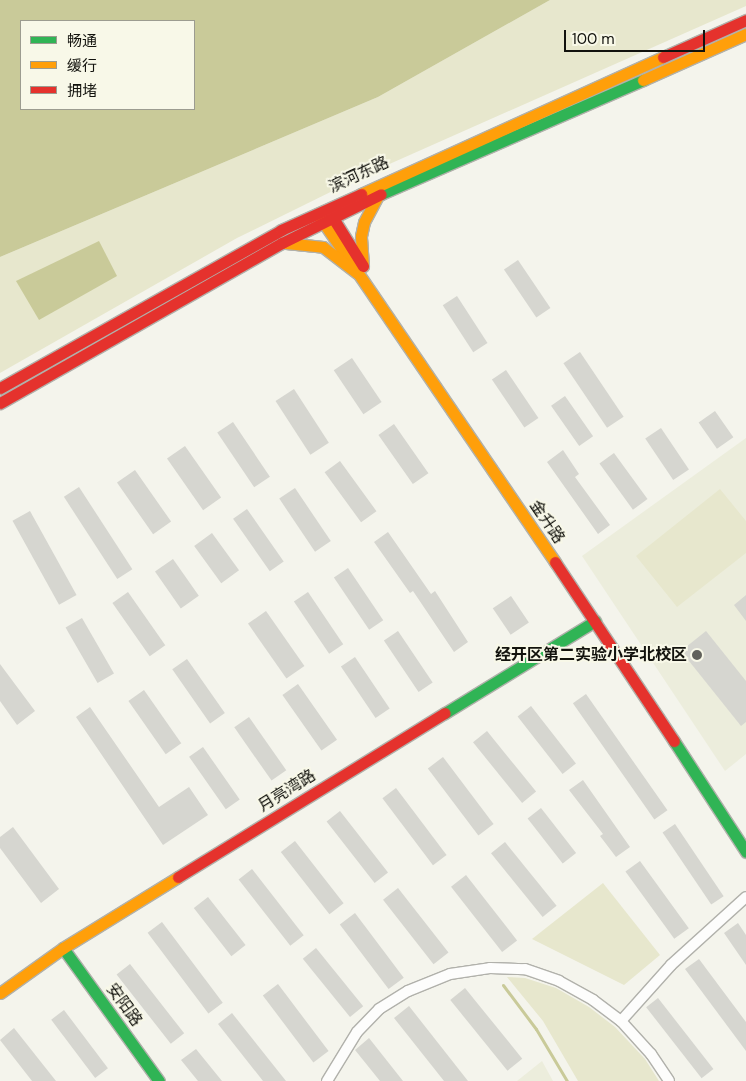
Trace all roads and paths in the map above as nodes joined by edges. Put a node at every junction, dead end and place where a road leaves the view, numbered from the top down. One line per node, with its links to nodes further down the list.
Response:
1 (746, 20): 4 (main road, 滨河东路)
2 (746, 34): 3 (main road, 滨河东路)
3 (378, 196): 4 (main road, 滨河东路); 6 (main road)
4 (325, 215): 5 (main road, 滨河东路); 6 (main road, 金升路); 7 (main road, 滨河东路)
5 (282, 243): 6 (main road); 8 (main road, 滨河东路)
6 (360, 269): 9 (main road, 金升路); 10 (main road, 金升路)
7 (0, 388)
8 (0, 402)
9 (595, 621): 11 (main road, 金升路); 13 (main road, 月亮湾路)
10 (746, 834)
11 (746, 852)
12 (746, 897): 15 (street)
13 (63, 948): 14 (main road, 月亮湾路); 16 (main road, 安阳路)
14 (0, 993)
15 (621, 1021): 17 (street); 18 (street)
16 (159, 1081)
17 (327, 1081)
18 (668, 1081)

